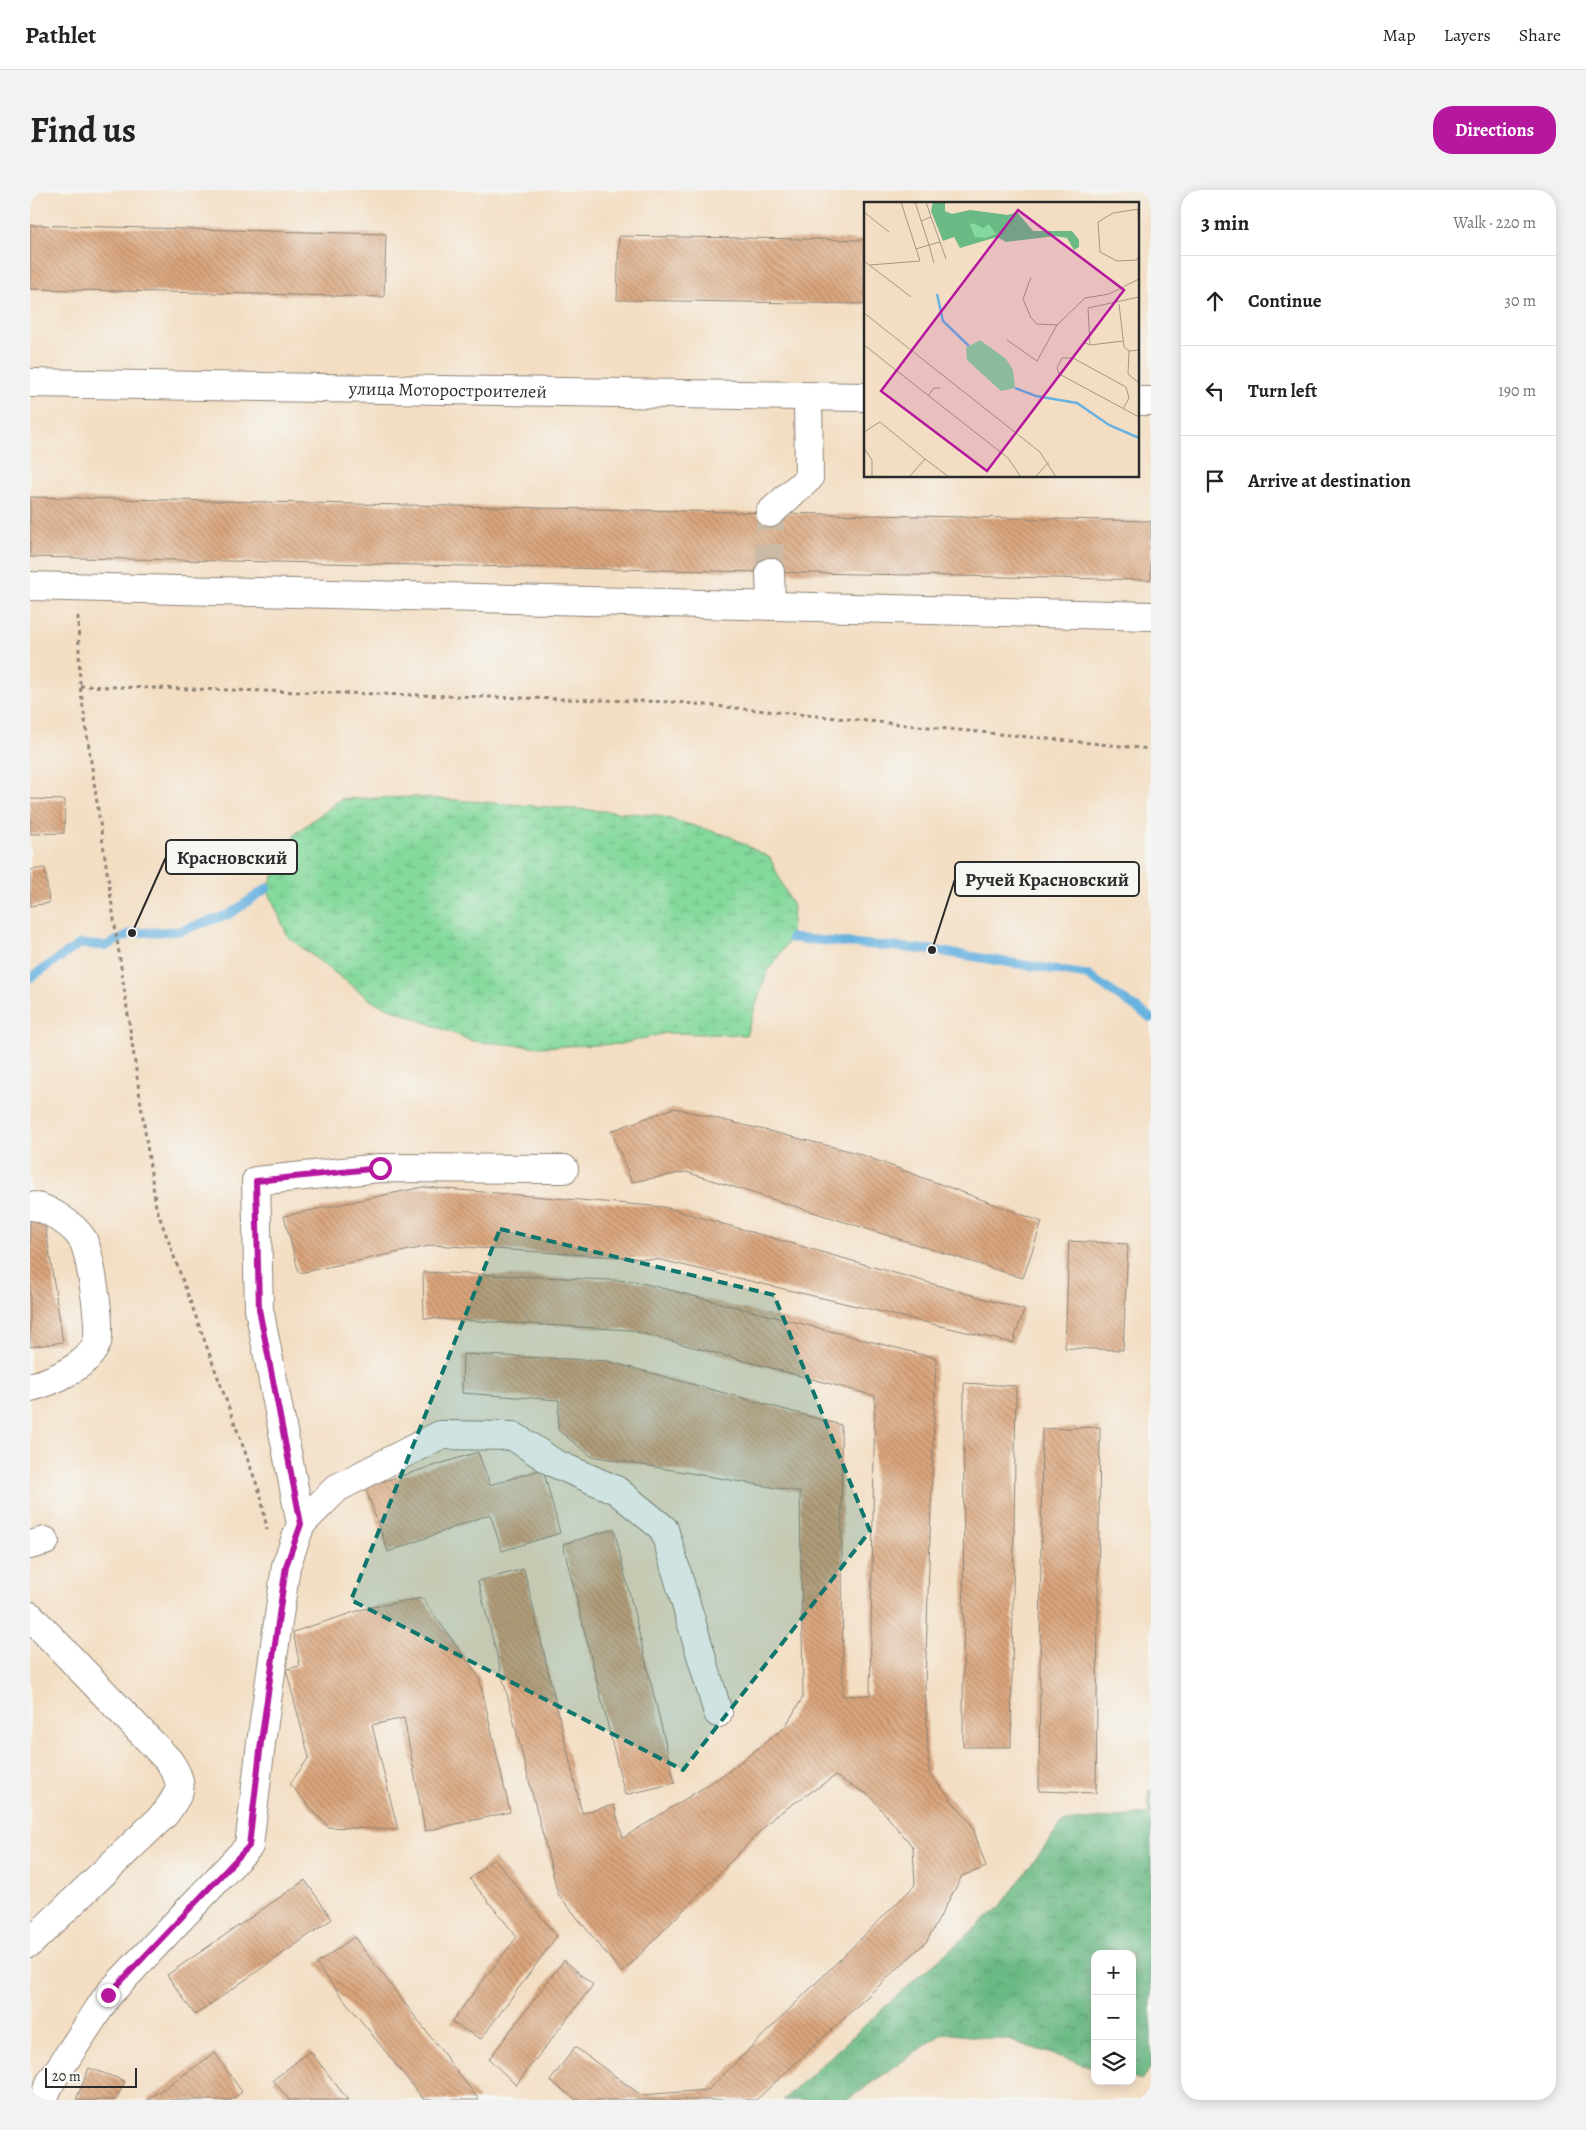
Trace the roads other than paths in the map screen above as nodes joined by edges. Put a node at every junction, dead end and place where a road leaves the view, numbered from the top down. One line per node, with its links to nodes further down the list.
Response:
1 (30, 383): 2 (street, улица Моторостроителей)
2 (808, 396): 3 (street, улица Моторостроителей); 6 (street)
3 (864, 397)
4 (1138, 401): 5 (street)
5 (1151, 401)
6 (770, 513)
7 (770, 572): 9 (street)
8 (30, 586): 9 (street)
9 (771, 605): 10 (street)
10 (1151, 616)
11 (564, 1169): 14 (street)
12 (30, 1206): 13 (street)
13 (30, 1388)
14 (301, 1524): 16 (street); 18 (street)
15 (30, 1616): 17 (street)
16 (718, 1713)
17 (30, 1943)
18 (43, 2100)

